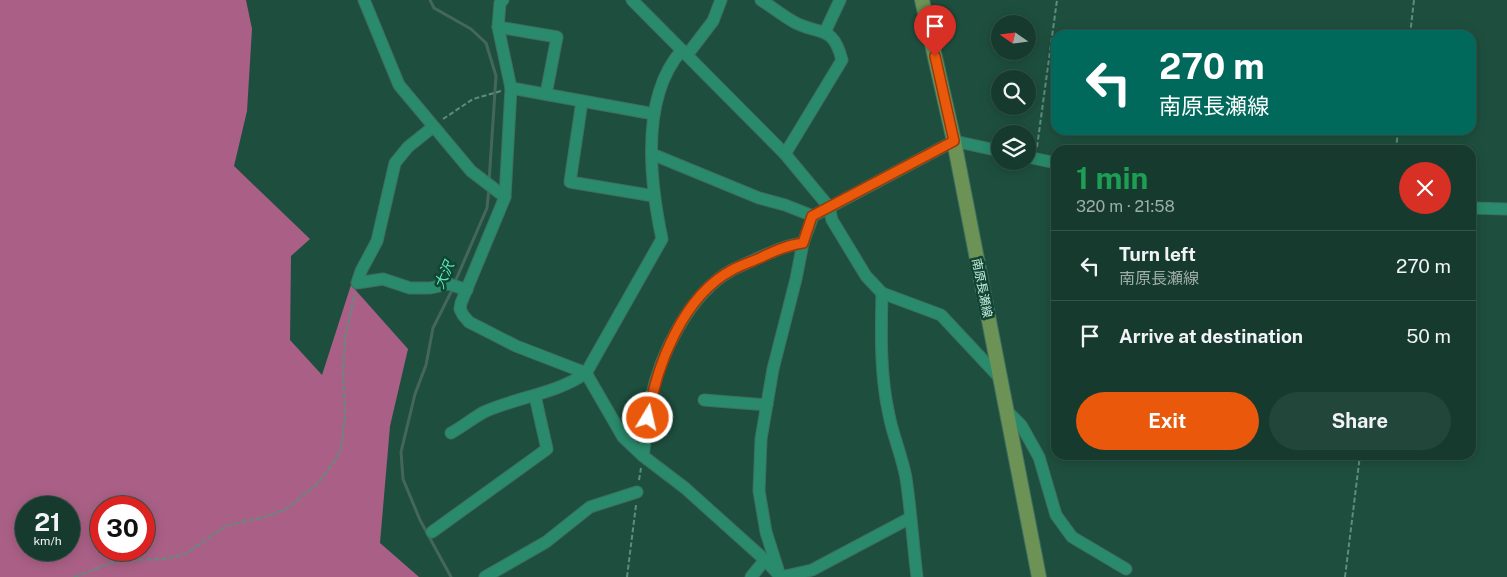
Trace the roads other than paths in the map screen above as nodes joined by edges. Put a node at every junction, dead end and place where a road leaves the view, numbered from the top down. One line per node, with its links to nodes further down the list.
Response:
1 (364, 0): 15 (street)
2 (503, 0): 8 (street)
3 (632, 0): 10 (street)
4 (721, 0): 10 (street)
5 (761, 0): 9 (street)
6 (840, 0): 9 (street)
7 (922, 0): 16 (main road, 南原長瀬線)
8 (498, 27): 11 (street); 12 (street)
9 (825, 32): 19 (street)
10 (685, 53): 14 (street); 19 (street)
11 (511, 88): 12 (street); 23 (street)
12 (546, 94): 13 (street)
13 (582, 101): 14 (street); 22 (street)
14 (654, 114): 18 (street)
15 (433, 126): 23 (street); 29 (street)
16 (954, 141): 17 (street); 24 (street); 32 (main road, 南原長瀬線)
17 (991, 149)
18 (652, 154): 22 (street); 27 (street)
19 (785, 154): 24 (street)
20 (1036, 159): 21 (street)
21 (1051, 162)
22 (654, 196): 31 (street)
23 (505, 197): 29 (street)
24 (829, 207): 27 (street); 30 (street)
25 (1476, 208): 26 (street)
26 (1507, 209)
27 (812, 216): 28 (street)
28 (803, 243): 35 (street); 38 (street)
29 (467, 290): 31 (street)
30 (882, 293): 32 (street); 40 (street)
31 (586, 373): 33 (street); 38 (street)
32 (999, 377): 36 (main road, 南原長瀬線)
33 (535, 396): 37 (street); 41 (street)
34 (704, 400): 35 (street)
35 (767, 405): 46 (street)
36 (1007, 411): 43 (street); 48 (main road, 南原長瀬線)
37 (451, 434)
38 (643, 456): 42 (street)
39 (637, 492): 44 (street)
40 (910, 518): 46 (street); 47 (street)
41 (432, 532)
42 (765, 560): 45 (street); 46 (street)
43 (1126, 569)
44 (485, 577)
45 (751, 577)
46 (781, 577)
47 (917, 577)
48 (1039, 577)

